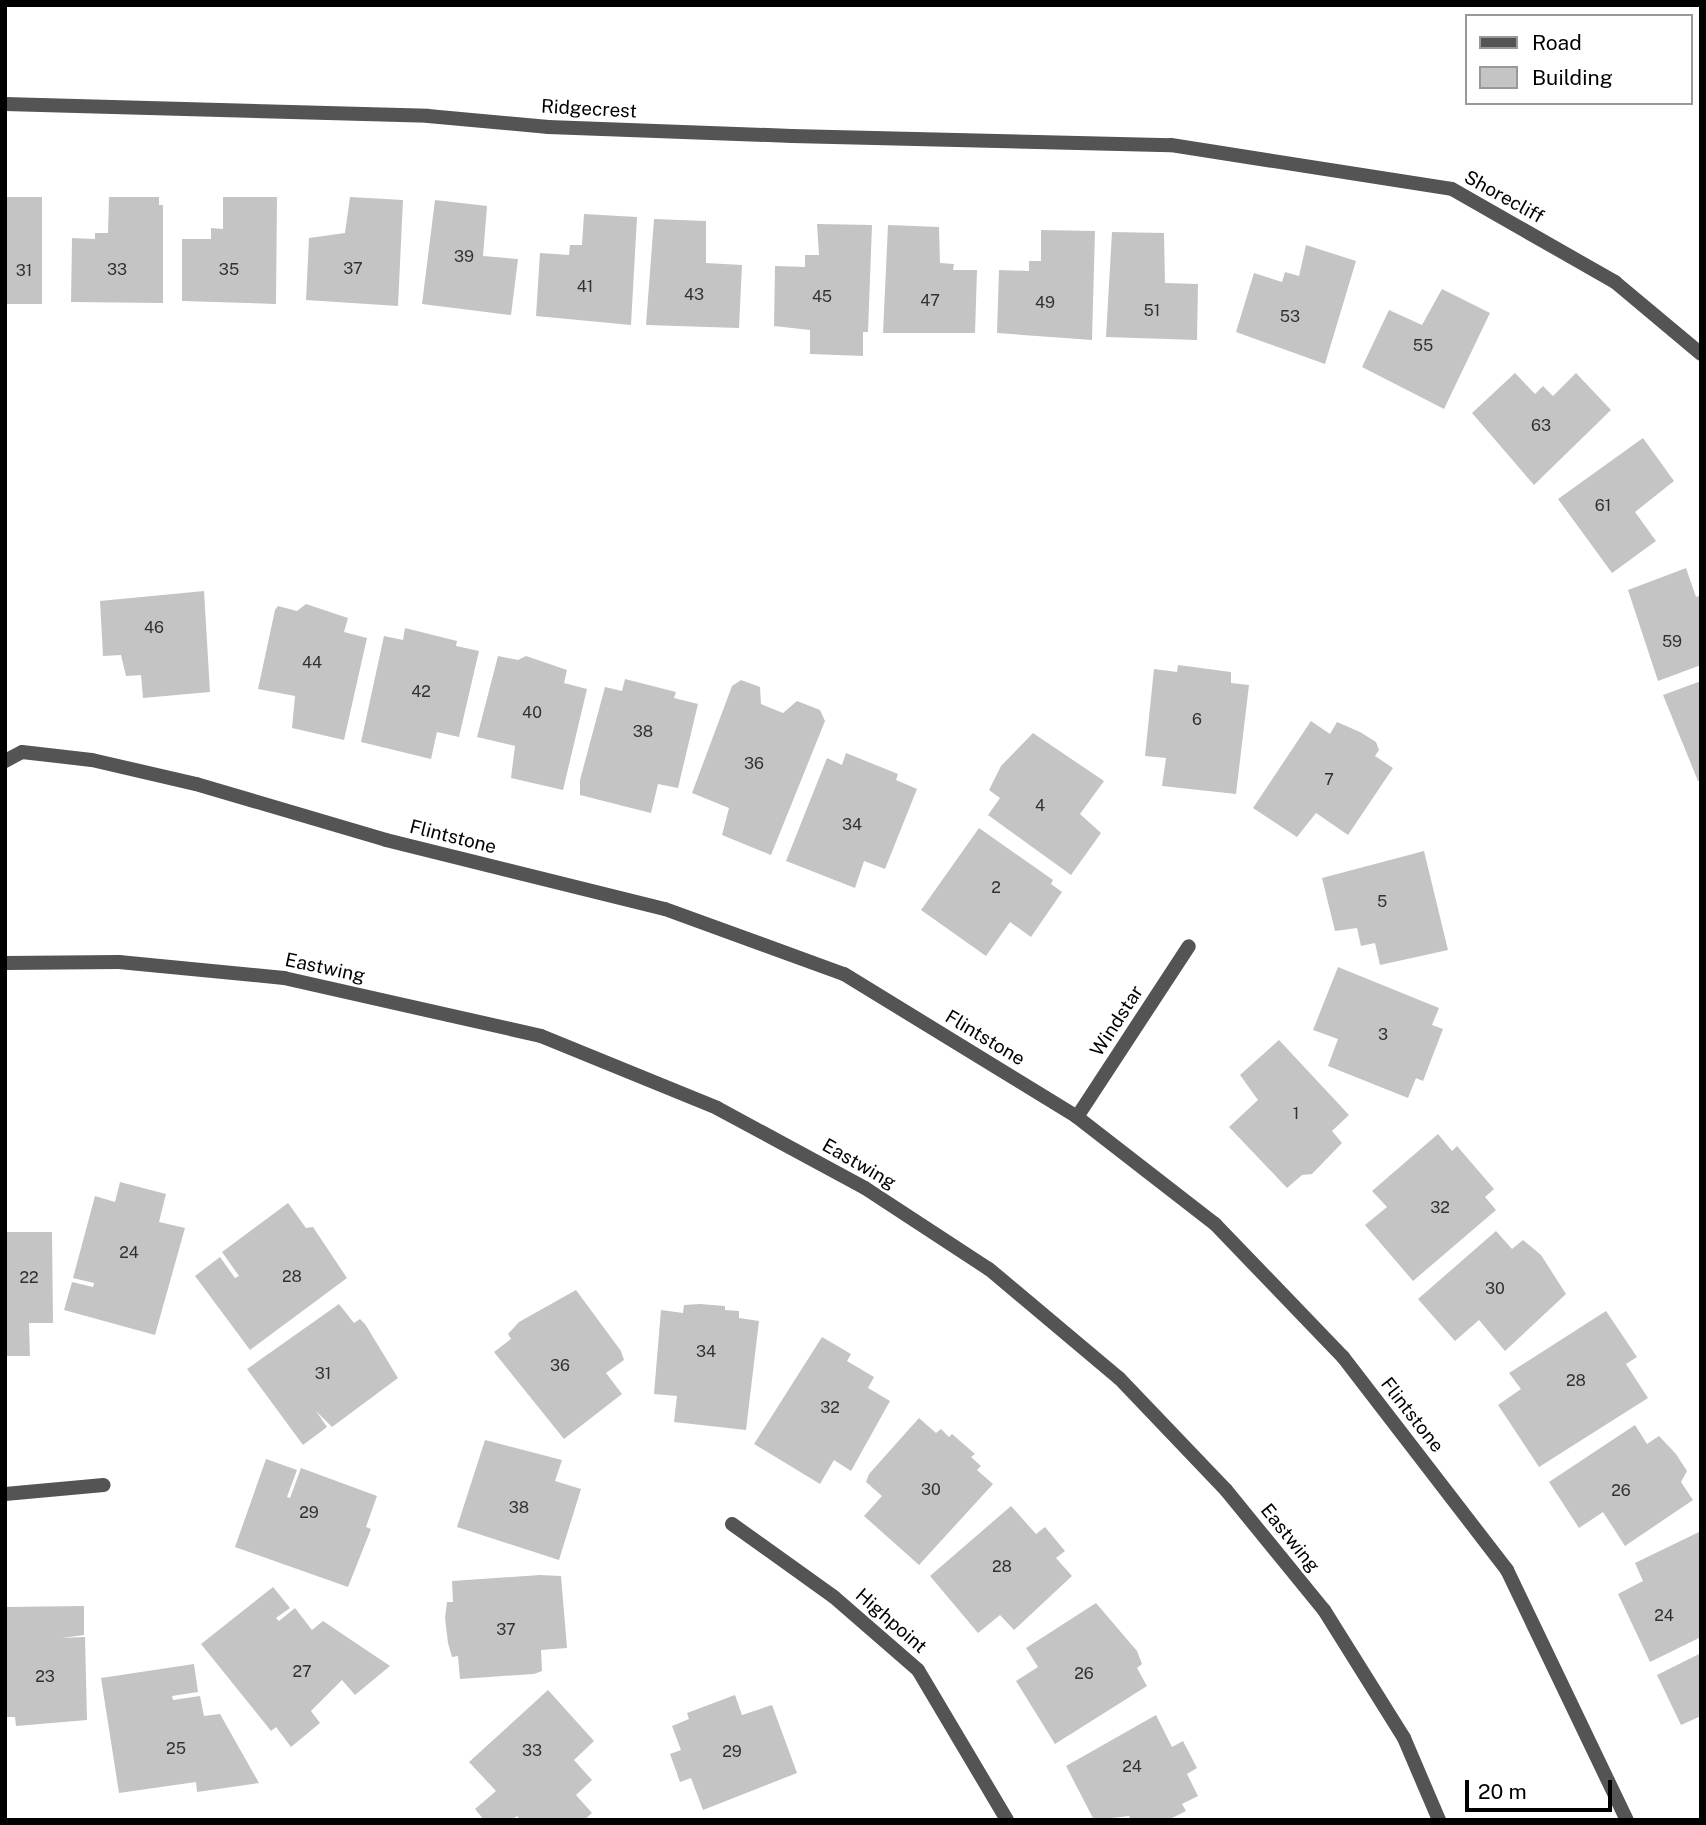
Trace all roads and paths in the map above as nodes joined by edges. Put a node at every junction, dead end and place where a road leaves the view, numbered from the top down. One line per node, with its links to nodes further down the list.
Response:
1 (5, 104): 2 (street, Ridgecrest)
2 (1171, 145): 3 (street, Shorecliff)
3 (1701, 354)
4 (5, 761): 7 (street, Flintstone)
5 (1189, 946): 7 (street, Windstar)
6 (5, 963): 12 (street, Eastwing)
7 (1077, 1117): 13 (street, Flintstone)
8 (104, 1485): 9 (street)
9 (5, 1494)
10 (732, 1524): 11 (street, Highpoint)
11 (1007, 1820)
12 (1439, 1820)
13 (1627, 1820)

